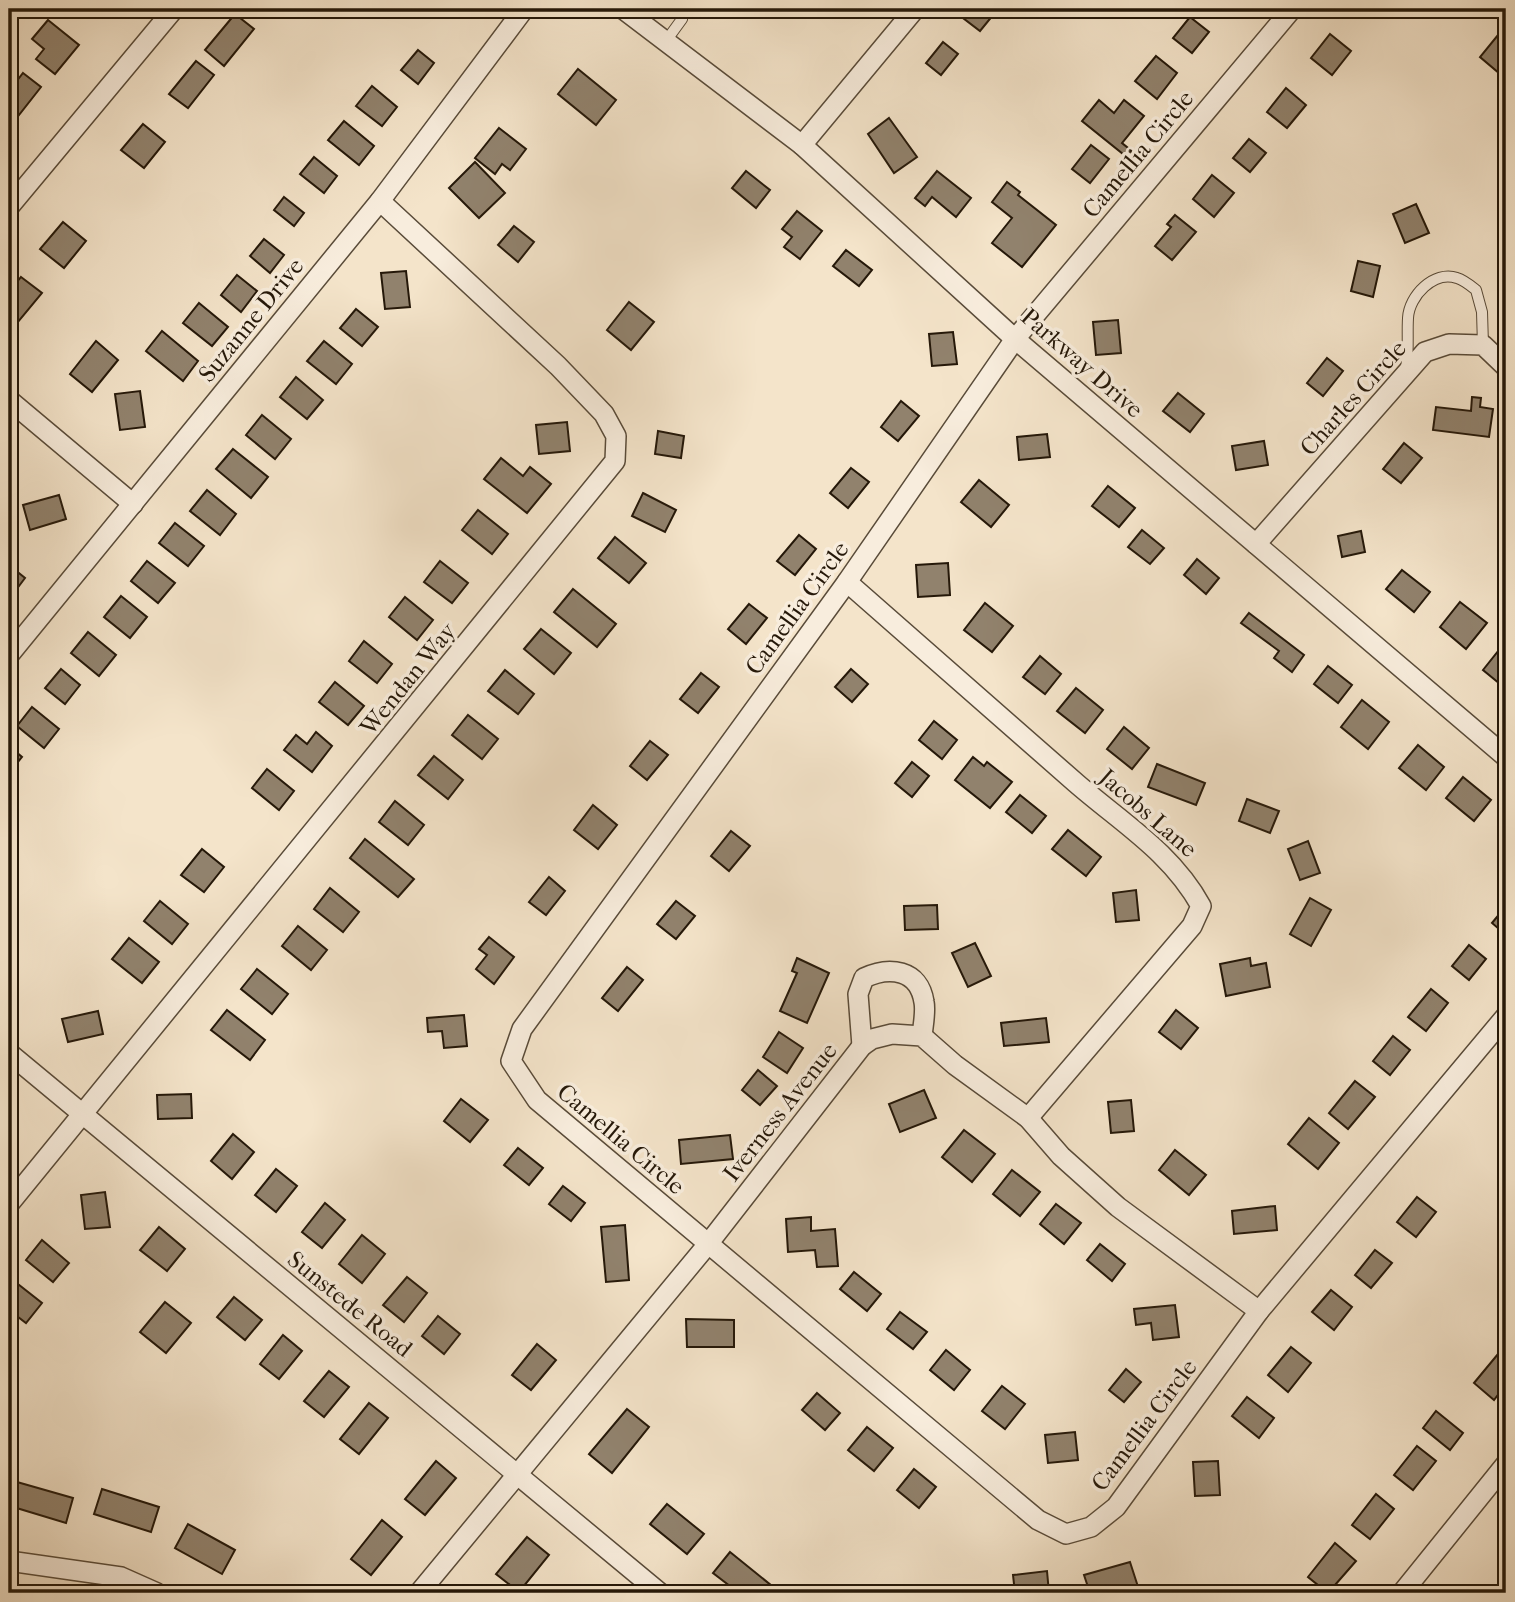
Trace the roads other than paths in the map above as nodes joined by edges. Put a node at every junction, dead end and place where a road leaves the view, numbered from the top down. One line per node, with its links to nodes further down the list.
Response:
1 (174, 9): 10 (street)
2 (523, 9): 9 (street, Suzanne Drive)
3 (623, 9): 7 (street, Parkway Drive)
4 (676, 9): 7 (lane)
5 (915, 9): 8 (street)
6 (1292, 9): 11 (street, Camellia Circle)
7 (666, 41): 8 (street, Parkway Drive)
8 (802, 145): 11 (street, Parkway Drive)
9 (380, 201): 16 (street, Suzanne Drive); 25 (street, Wendan Way)
10 (9, 207)
11 (1015, 339): 17 (street, Parkway Drive); 18 (street, Camellia Circle)
12 (1483, 345): 13 (street); 14 (street, Charles Circle); 14 (lane)
13 (1506, 367)
14 (1406, 372): 17 (street, Charles Circle)
15 (9, 400): 16 (street)
16 (132, 504): 19 (street, Suzanne Drive)
17 (1256, 544): 20 (street, Parkway Drive)
18 (847, 582): 26 (street, Jacobs Lane); 28 (street, Camellia Circle)
19 (9, 655)
20 (1506, 757)
21 (1506, 1016): 29 (street, Camellia Circle)
22 (922, 1036): 23 (street, Iverness Avenue); 23 (street); 26 (street)
23 (862, 1046): 28 (street, Iverness Avenue)
24 (9, 1053): 25 (street, Sunstede Road)
25 (82, 1117): 27 (street, Wendan Way); 31 (street, Sunstede Road)
26 (1028, 1118): 29 (street)
27 (9, 1204)
28 (708, 1244): 29 (street, Camellia Circle); 31 (street, Iverness Avenue)
29 (1259, 1311)
30 (1506, 1464): 36 (street)
31 (519, 1474): 34 (street, Iverness Avenue); 35 (street, Sunstede Road)
32 (9, 1561): 33 (street)
33 (157, 1593)
34 (419, 1593)
35 (660, 1593)
36 (1402, 1593)

